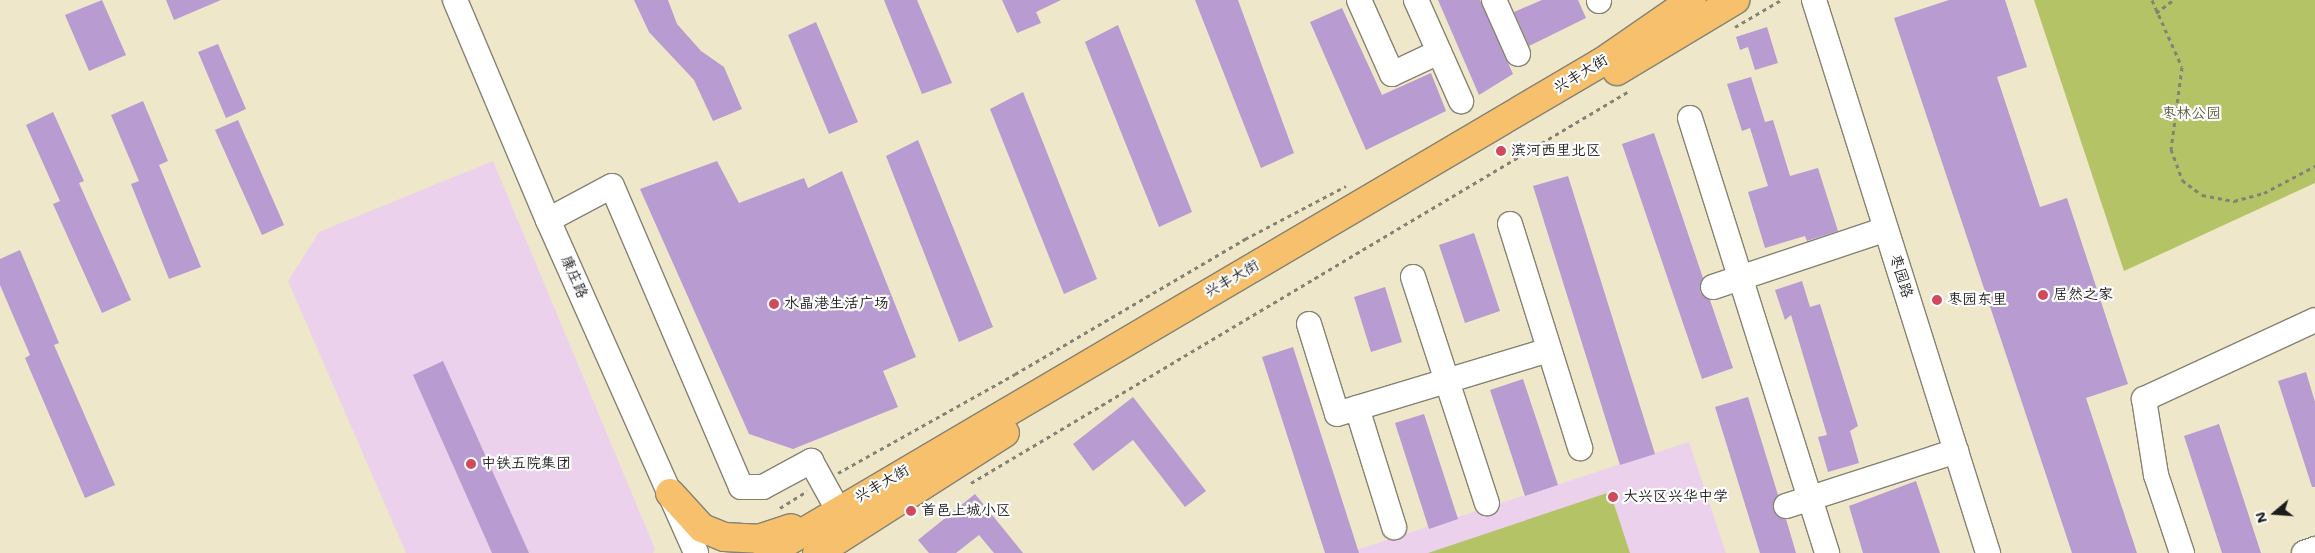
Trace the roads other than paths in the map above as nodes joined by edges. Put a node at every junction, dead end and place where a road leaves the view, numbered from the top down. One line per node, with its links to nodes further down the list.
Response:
1 (455, 0): 12 (street, 康庄路)
2 (1360, 0): 8 (street)
3 (1416, 0): 8 (street)
4 (1494, 0): 9 (street)
5 (1692, 0): 29 (main road, 兴丰大街)
6 (1735, 0): 34 (main road, 兴丰大街)
7 (1814, 0): 14 (street, 枣园路)
8 (1438, 52): 10 (street)
9 (1518, 54)
10 (1461, 101)
11 (1690, 118): 16 (street)
12 (548, 220): 25 (street, 康庄路); 29 (street)
13 (1510, 224): 20 (street)
14 (1886, 229): 16 (street); 24 (street, 枣园路)
15 (1414, 277): 21 (street)
16 (1740, 278): 17 (street); 26 (street)
17 (1713, 287)
18 (2315, 320): 37 (street)
19 (1309, 324): 22 (street)
20 (1549, 350): 21 (street); 23 (street)
21 (1447, 381): 22 (street); 27 (street)
22 (1357, 408): 30 (street)
23 (1580, 448)
24 (1956, 451): 26 (street); 36 (street, 枣园路)
25 (670, 494): 29 (main road); 32 (street, 康庄路)
26 (1810, 498): 28 (street); 35 (street)
27 (1487, 503)
28 (1786, 506)
29 (832, 513): 33 (main road, 兴丰大街)
30 (1394, 527)
31 (2315, 549): 38 (street)
32 (696, 553)
33 (768, 553)
34 (817, 553)
35 (1827, 553)
36 (1988, 553)
37 (2182, 553)
38 (2304, 553)

